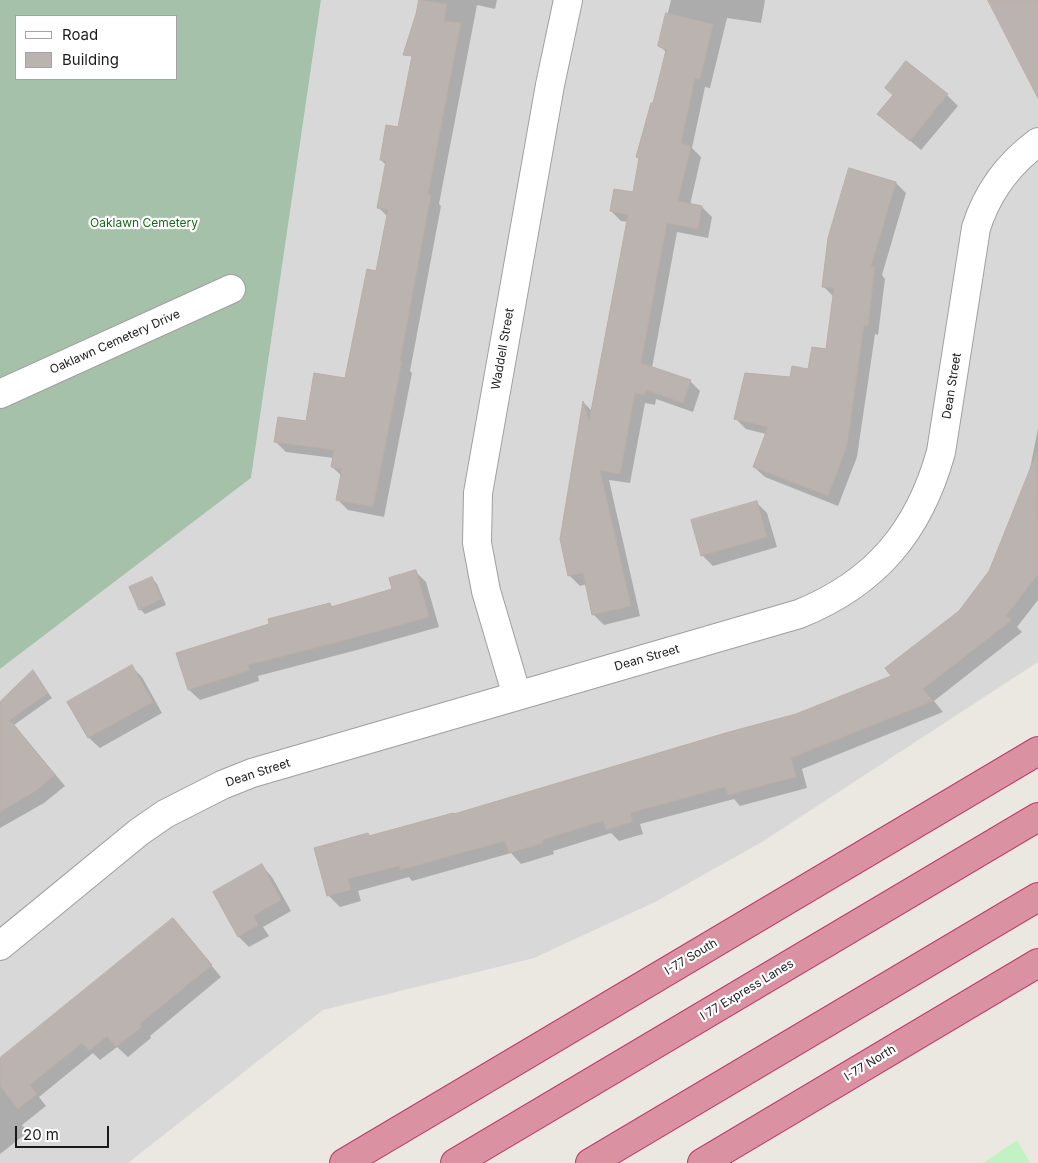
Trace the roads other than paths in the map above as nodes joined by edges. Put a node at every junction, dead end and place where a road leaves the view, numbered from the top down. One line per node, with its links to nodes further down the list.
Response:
1 (568, 0): 5 (street, Waddell Street)
2 (1038, 142): 5 (street, Dean Street)
3 (231, 289): 4 (street, Oaklawn Cemetery Drive)
4 (0, 394)
5 (517, 696): 9 (street, Dean Street)
6 (1038, 751): 11 (highway, I-77 South)
7 (1038, 817): 12 (highway, I 77 Express Lanes)
8 (1038, 897): 13 (highway)
9 (0, 946)
10 (1038, 963): 14 (highway, I-77 North)
11 (344, 1163)
12 (455, 1163)
13 (590, 1163)
14 (702, 1163)

